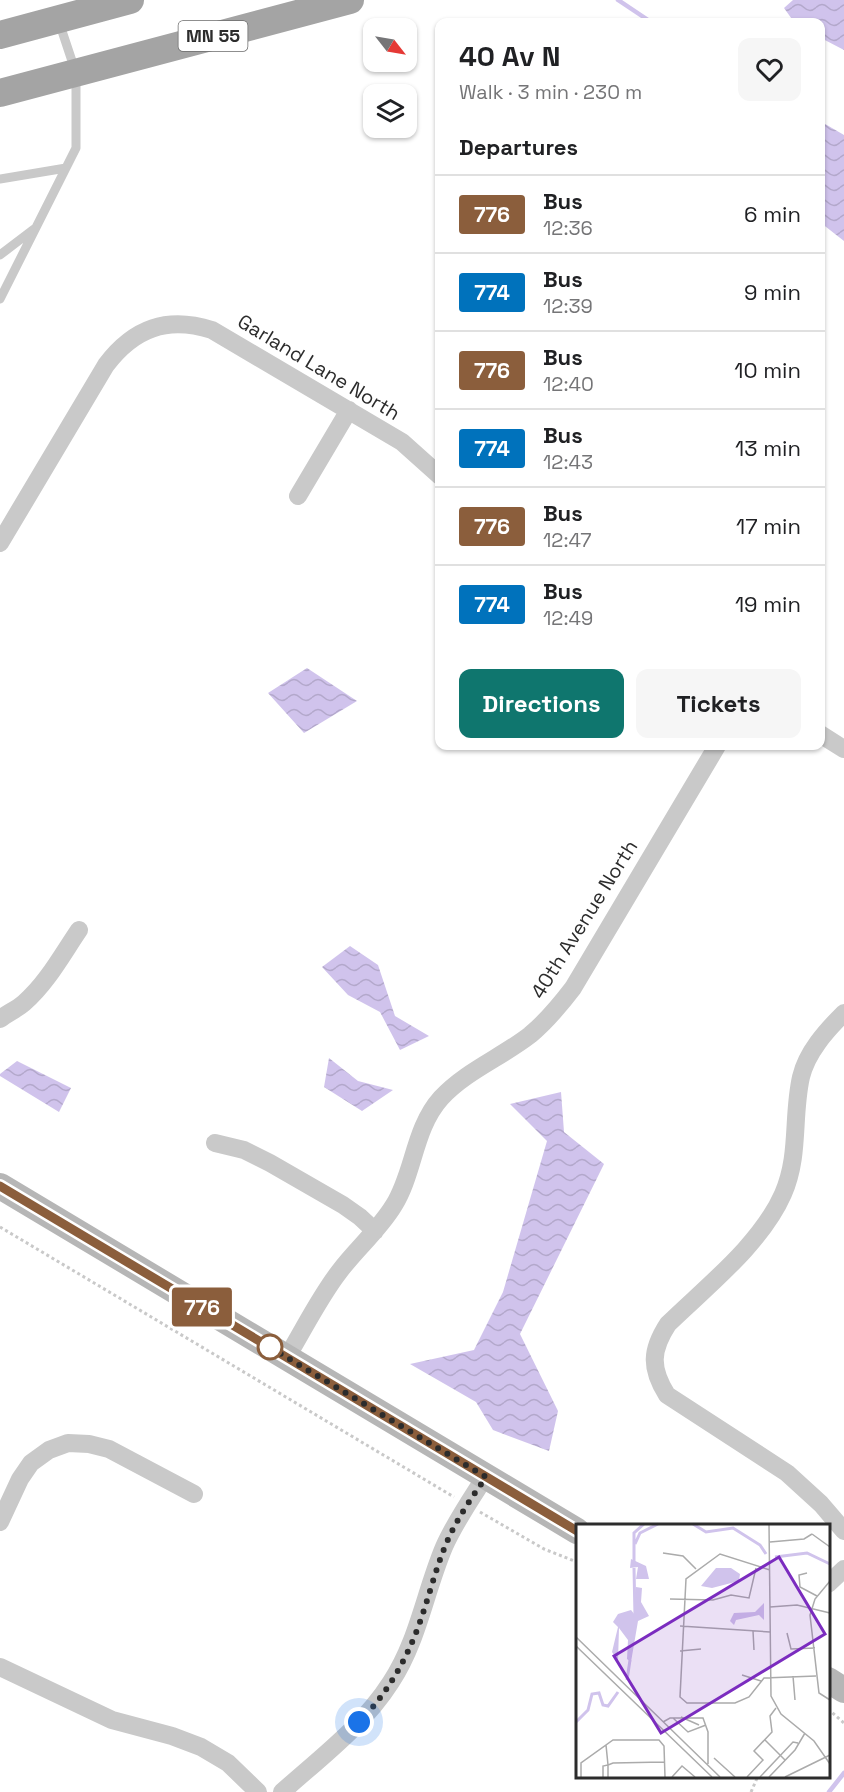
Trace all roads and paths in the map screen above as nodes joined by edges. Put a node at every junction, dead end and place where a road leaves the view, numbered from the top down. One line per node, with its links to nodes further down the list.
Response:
1 (130, 0): 3 (main road)
2 (351, 0): 5 (main road, MN 55)
3 (58, 19): 4 (main road); 5 (lane)
4 (0, 35)
5 (76, 73): 6 (main road, MN 55); 7 (lane)
6 (0, 93)
7 (66, 168): 8 (lane); 9 (lane)
8 (0, 179)
9 (36, 228): 10 (lane); 11 (lane)
10 (0, 255)
11 (0, 299)
12 (349, 410): 13 (street, Garland Lane North); 14 (street); 15 (street, Garland Lane North)
13 (435, 472)
14 (298, 496)
15 (0, 543)
16 (825, 737): 17 (street)
17 (844, 749)
18 (715, 750): 25 (street, 40th Avenue North)
19 (79, 930): 21 (street)
20 (844, 1013): 32 (street)
21 (0, 1018)
22 (215, 1143): 25 (street)
23 (0, 1186): 26 (street)
24 (0, 1227): 29 (path)
25 (375, 1231): 26 (street, 40th Avenue North)
26 (287, 1357): 27 (street)
27 (486, 1477): 29 (street); 31 (street)
28 (194, 1494): 30 (street)
29 (467, 1505): 33 (path); 43 (street)
30 (0, 1522)
31 (576, 1530)
32 (844, 1531)
33 (576, 1562)
34 (844, 1569): 35 (street)
35 (829, 1583)
36 (0, 1667): 42 (street)
37 (829, 1681): 38 (street)
38 (844, 1690)
39 (829, 1710): 40 (path)
40 (844, 1723)
41 (758, 1777): 44 (path)
42 (258, 1792)
43 (282, 1792)
44 (752, 1792)

